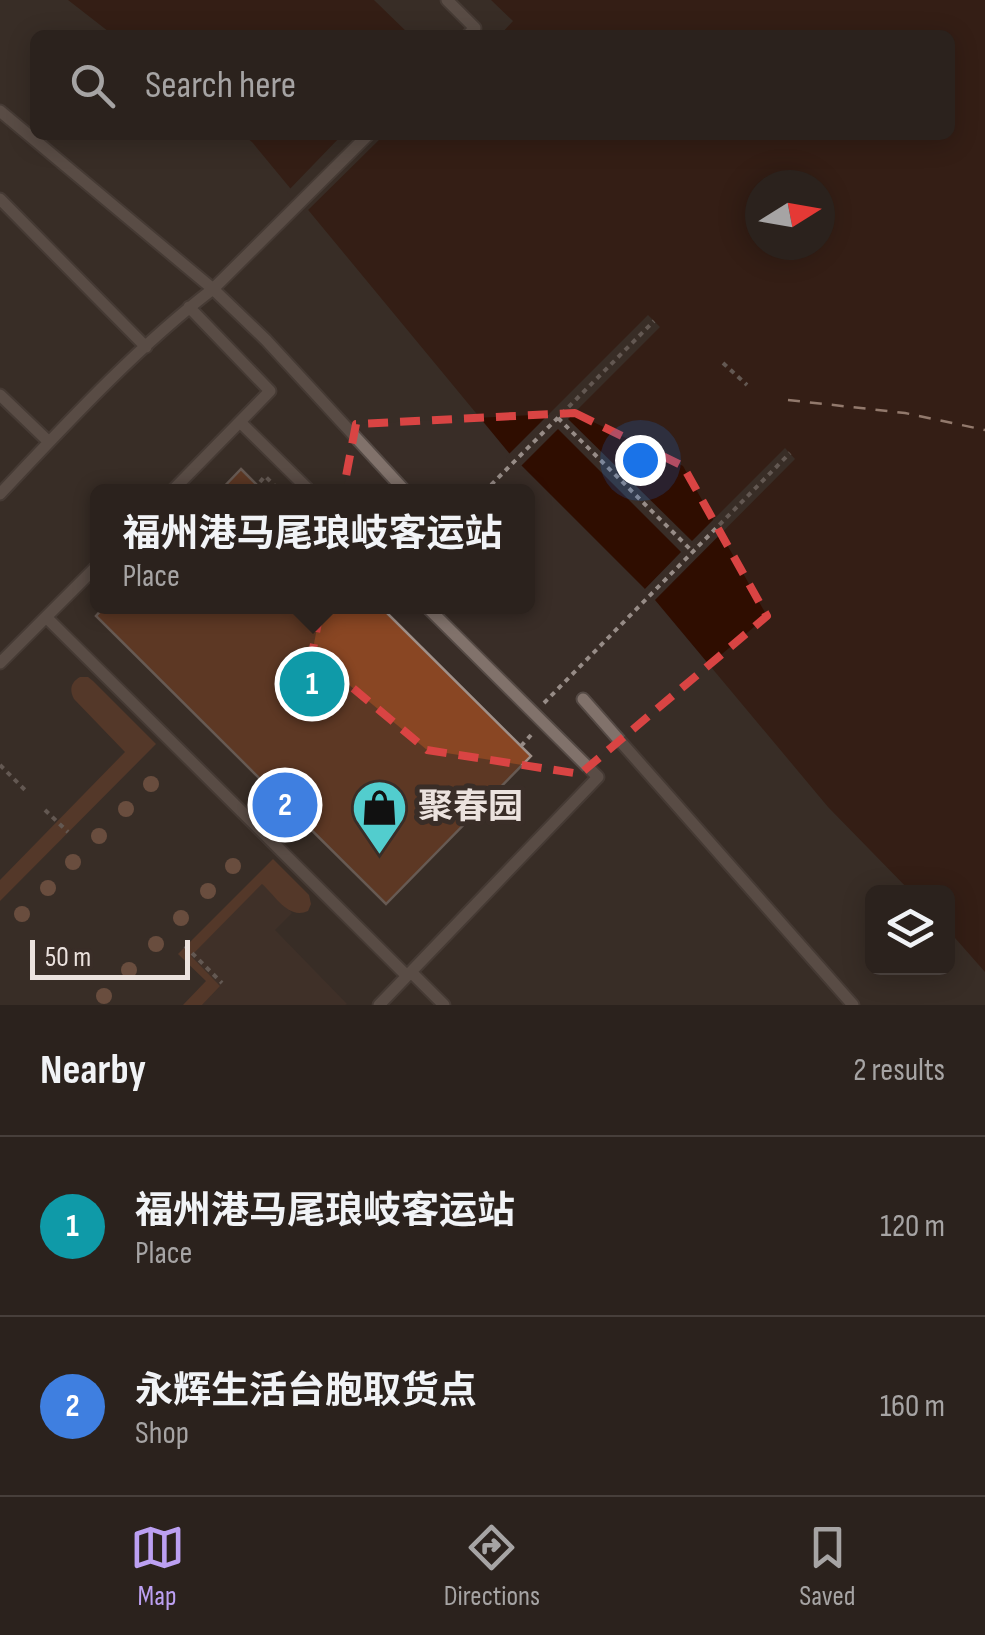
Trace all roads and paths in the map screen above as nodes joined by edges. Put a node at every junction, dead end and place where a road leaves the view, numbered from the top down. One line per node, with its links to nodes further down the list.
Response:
1 (447, 0): 2 (lane)
2 (473, 30)
3 (0, 111): 4 (lane)
4 (30, 136)
5 (35, 140): 8 (lane)
6 (363, 140): 8 (lane)
7 (0, 200): 11 (lane)
8 (214, 288): 9 (lane); 23 (lane)
9 (189, 307): 11 (lane); 16 (lane)
10 (654, 321): 15 (path)
11 (146, 347): 17 (lane)
12 (723, 363): 13 (path)
13 (747, 386)
14 (0, 395): 17 (lane)
15 (557, 418): 24 (path); 26 (path)
16 (240, 422): 20 (lane); 22 (lane)
17 (49, 442): 25 (lane)
18 (790, 454): 26 (path)
19 (260, 482): 21 (path)
20 (178, 484)
21 (274, 484)
22 (303, 484)
23 (399, 484)
24 (492, 484)
25 (0, 494)
26 (694, 552): 30 (path)
27 (90, 573): 29 (lane)
28 (434, 614): 38 (lane)
29 (46, 617): 31 (lane); 38 (lane)
30 (586, 661)
31 (0, 663)
32 (583, 699): 42 (lane)
33 (0, 765): 34 (path)
34 (28, 792)
35 (46, 810): 36 (path)
36 (68, 832)
37 (185, 946): 39 (path)
38 (409, 974): 40 (lane); 41 (lane)
39 (222, 983)
40 (379, 1005)
41 (444, 1005)
42 (853, 1005)

